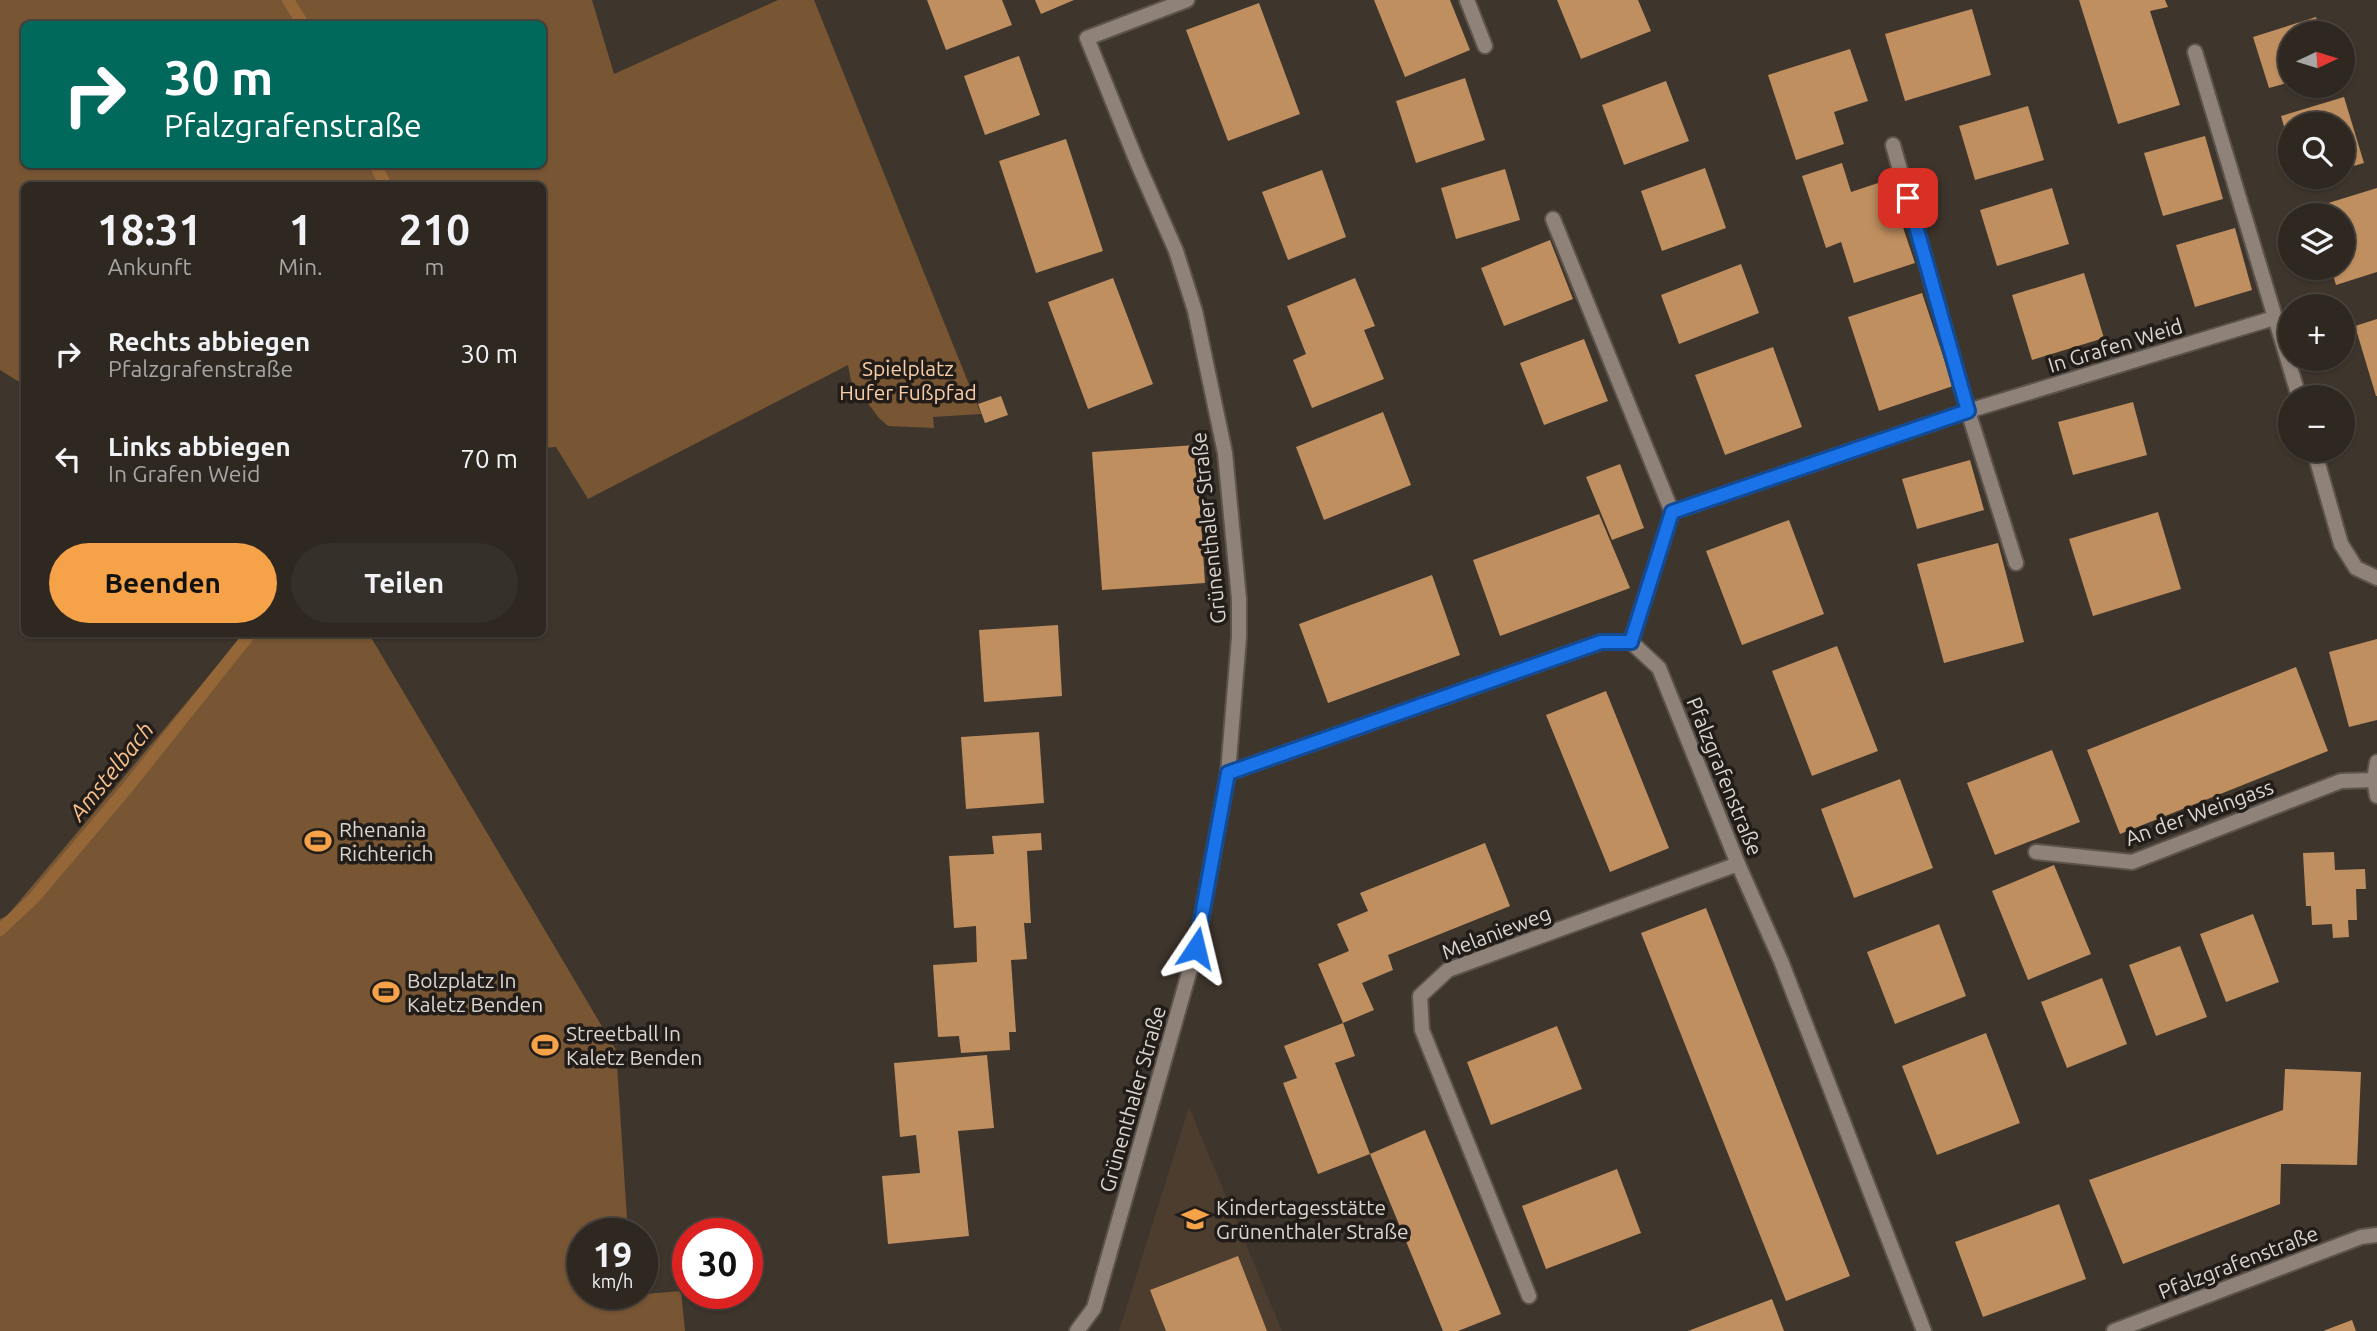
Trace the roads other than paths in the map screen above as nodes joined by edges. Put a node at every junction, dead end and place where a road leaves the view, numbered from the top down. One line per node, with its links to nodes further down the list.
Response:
1 (1188, 0): 16 (street, Grünenthaler Straße)
2 (1466, 0): 3 (street)
3 (1485, 46)
4 (2195, 52): 7 (street)
5 (1893, 145): 9 (street)
6 (1553, 219): 11 (street)
7 (2274, 318): 8 (street); 9 (street, In Grafen Weid)
8 (2295, 385)
9 (1968, 411): 11 (street, In Grafen Weid); 12 (street)
10 (2317, 462): 13 (street)
11 (1672, 512): 14 (street)
12 (2016, 563)
13 (2377, 578)
14 (1631, 642): 16 (street); 20 (street, Pfalzgrafenstraße)
15 (2377, 762): 17 (street)
16 (1228, 773): 23 (street, Grünenthaler Straße)
17 (2374, 780): 18 (street); 19 (street, An der Weingass)
18 (2377, 796)
19 (2036, 852)
20 (1738, 864): 22 (street, Melanieweg); 24 (street, Pfalzgrafenstraße)
21 (2377, 1235): 25 (street, Pfalzgrafenstraße)
22 (1529, 1296)
23 (1077, 1331)
24 (1924, 1331)
25 (2114, 1331)

